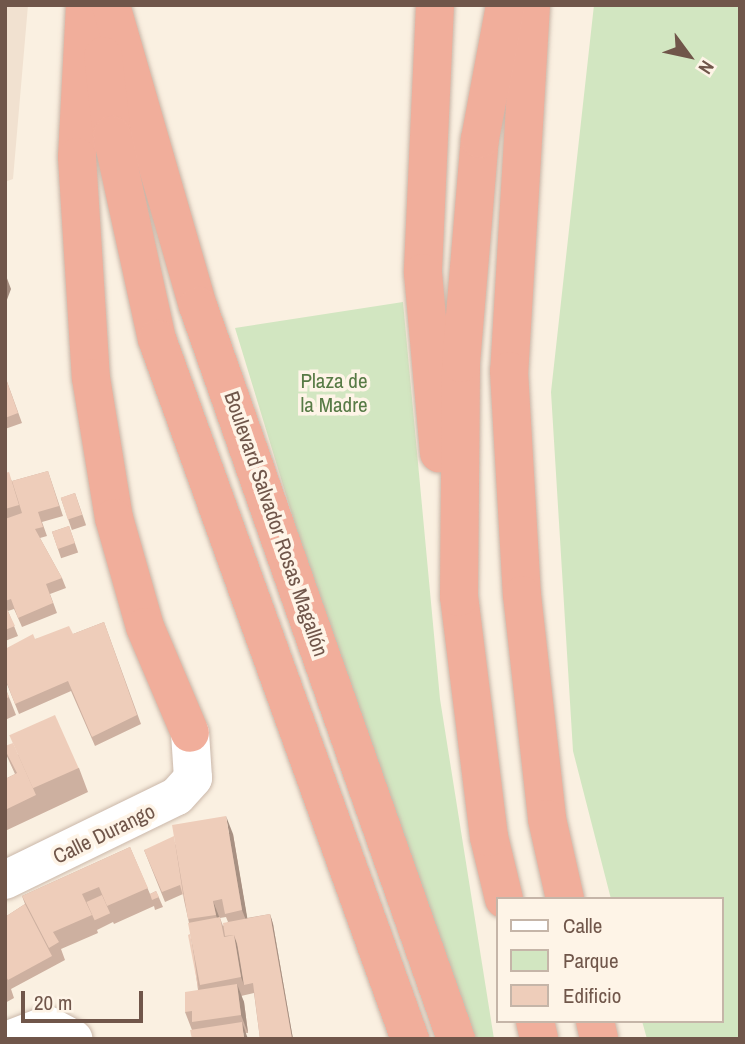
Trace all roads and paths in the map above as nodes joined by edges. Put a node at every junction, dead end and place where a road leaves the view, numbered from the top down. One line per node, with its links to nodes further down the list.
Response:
1 (85, 5): 8 (highway)
2 (98, 5): 14 (highway)
3 (111, 5): 15 (highway, Boulevard Salvador Rosas Magallón)
4 (435, 5): 7 (highway)
5 (505, 5): 7 (highway)
6 (531, 5): 11 (highway)
7 (459, 597): 10 (highway)
8 (190, 733): 9 (street, Calle Durango)
9 (5, 880)
10 (504, 897)
11 (565, 897)
12 (11, 1039): 13 (street)
13 (73, 1039)
14 (410, 1039)
15 (456, 1039)

